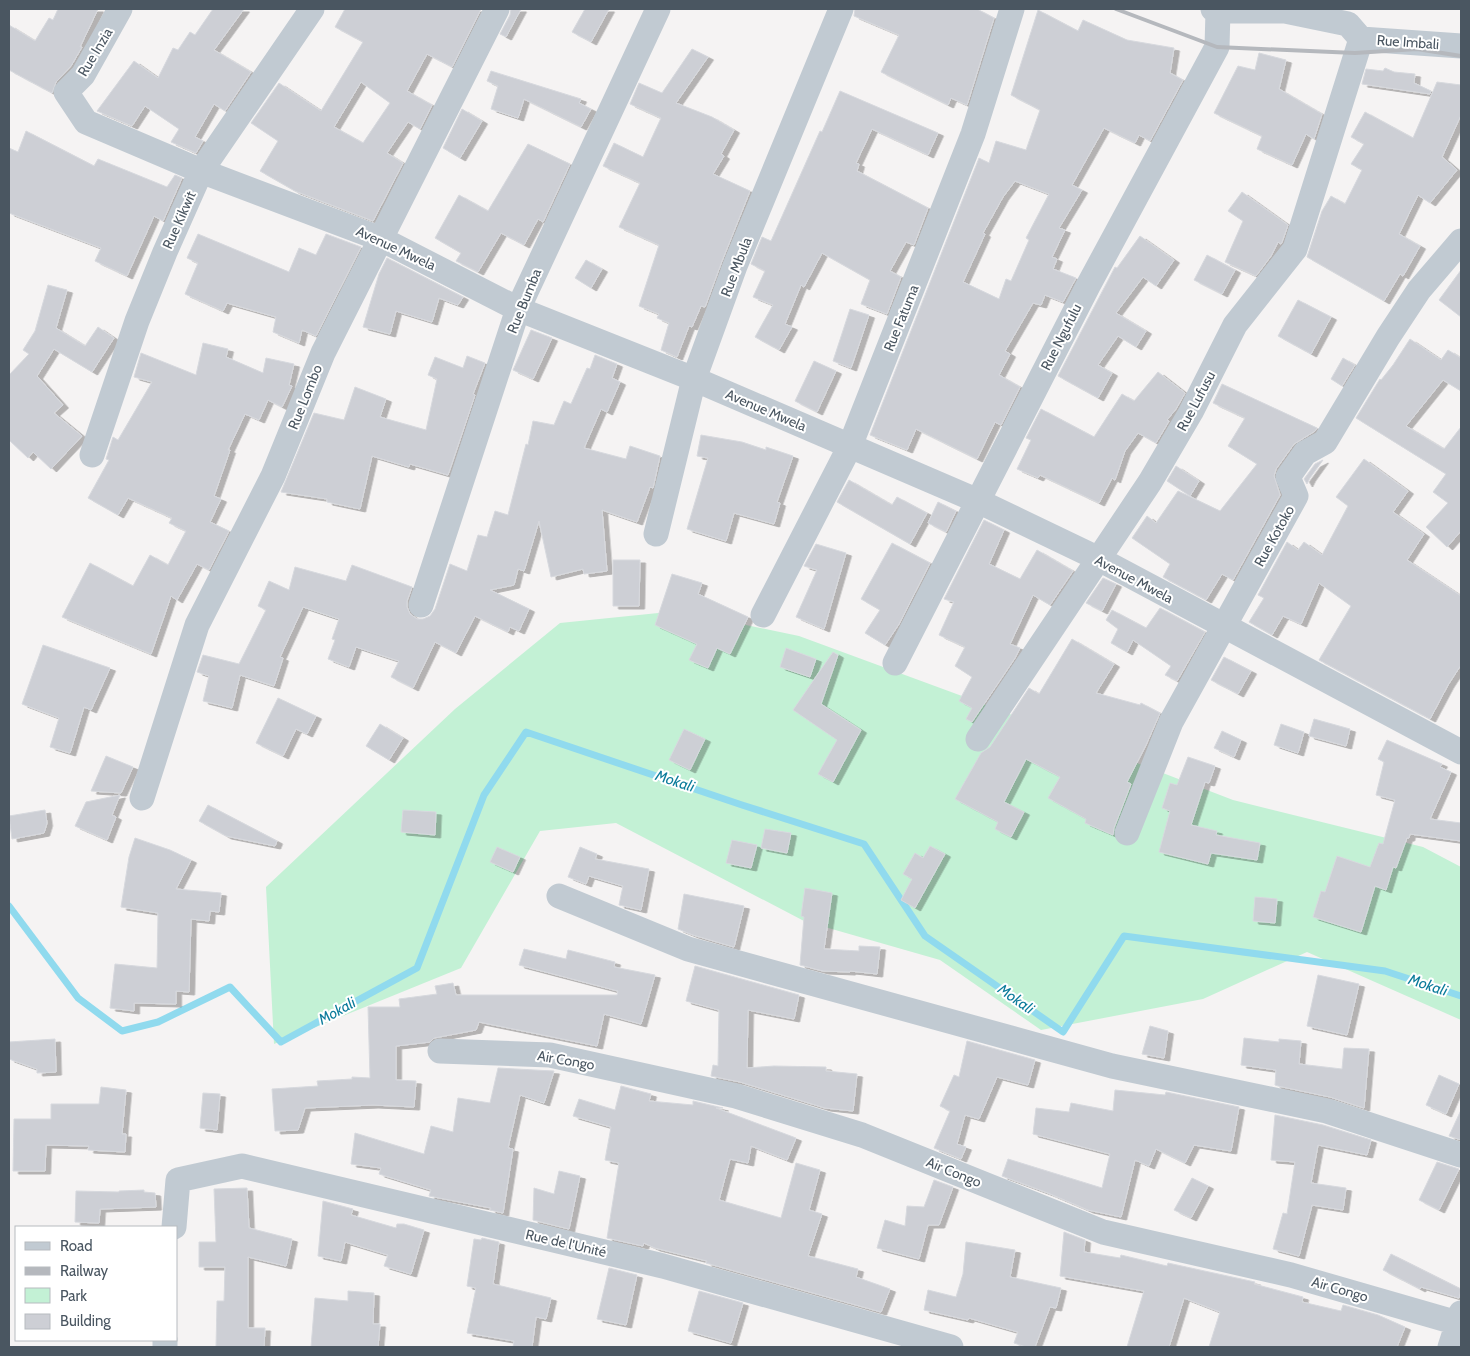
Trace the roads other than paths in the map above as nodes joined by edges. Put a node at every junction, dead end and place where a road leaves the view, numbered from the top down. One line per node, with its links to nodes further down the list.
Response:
1 (120, 9): 10 (street, Rue Inzia)
2 (312, 9): 11 (street, Rue Kikwit)
3 (497, 9): 12 (street, Rue Lombo)
4 (658, 9): 14 (street, Rue Bumba)
5 (841, 9): 15 (street, Rue Mbula)
6 (1012, 9): 16 (street, Rue Fatuma)
7 (1216, 10): 8 (street, Rue Imbali); 18 (street, Rue Ngufulu)
8 (1354, 24): 9 (street, Rue Imbali); 20 (street, Rue Lufusu)
9 (1461, 46)
10 (66, 92): 11 (street, Avenue Mwela)
11 (201, 171): 12 (street, Avenue Mwela); 17 (street, Rue Kikwit)
12 (382, 239): 14 (street, Avenue Mwela); 27 (street, Rue Lombo)
13 (1461, 241): 23 (street, Rue Kotoko)
14 (518, 309): 15 (street, Avenue Mwela); 21 (street, Rue Bumba)
15 (694, 379): 16 (street, Avenue Mwela); 19 (street, Rue Mbula)
16 (850, 446): 18 (street, Avenue Mwela); 22 (street, Rue Fatuma)
17 (92, 455)
18 (978, 501): 20 (street, Avenue Mwela); 24 (street, Rue Ngufulu)
19 (656, 534)
20 (1099, 560): 23 (street, Avenue Mwela); 25 (street, Rue Lufusu)
21 (421, 605)
22 (764, 616)
23 (1224, 627): 26 (street, Avenue Mwela); 28 (street, Rue Kotoko)
24 (895, 662)
25 (978, 740)
26 (1461, 752)
27 (142, 798)
28 (1127, 833)
29 (559, 896): 31 (street)
30 (440, 1050): 33 (street, Air Congo)
31 (1461, 1155)
32 (174, 1226): 34 (street, Rue de l'Unité)
33 (1460, 1320): 35 (street)
34 (951, 1347)
35 (1450, 1347)

